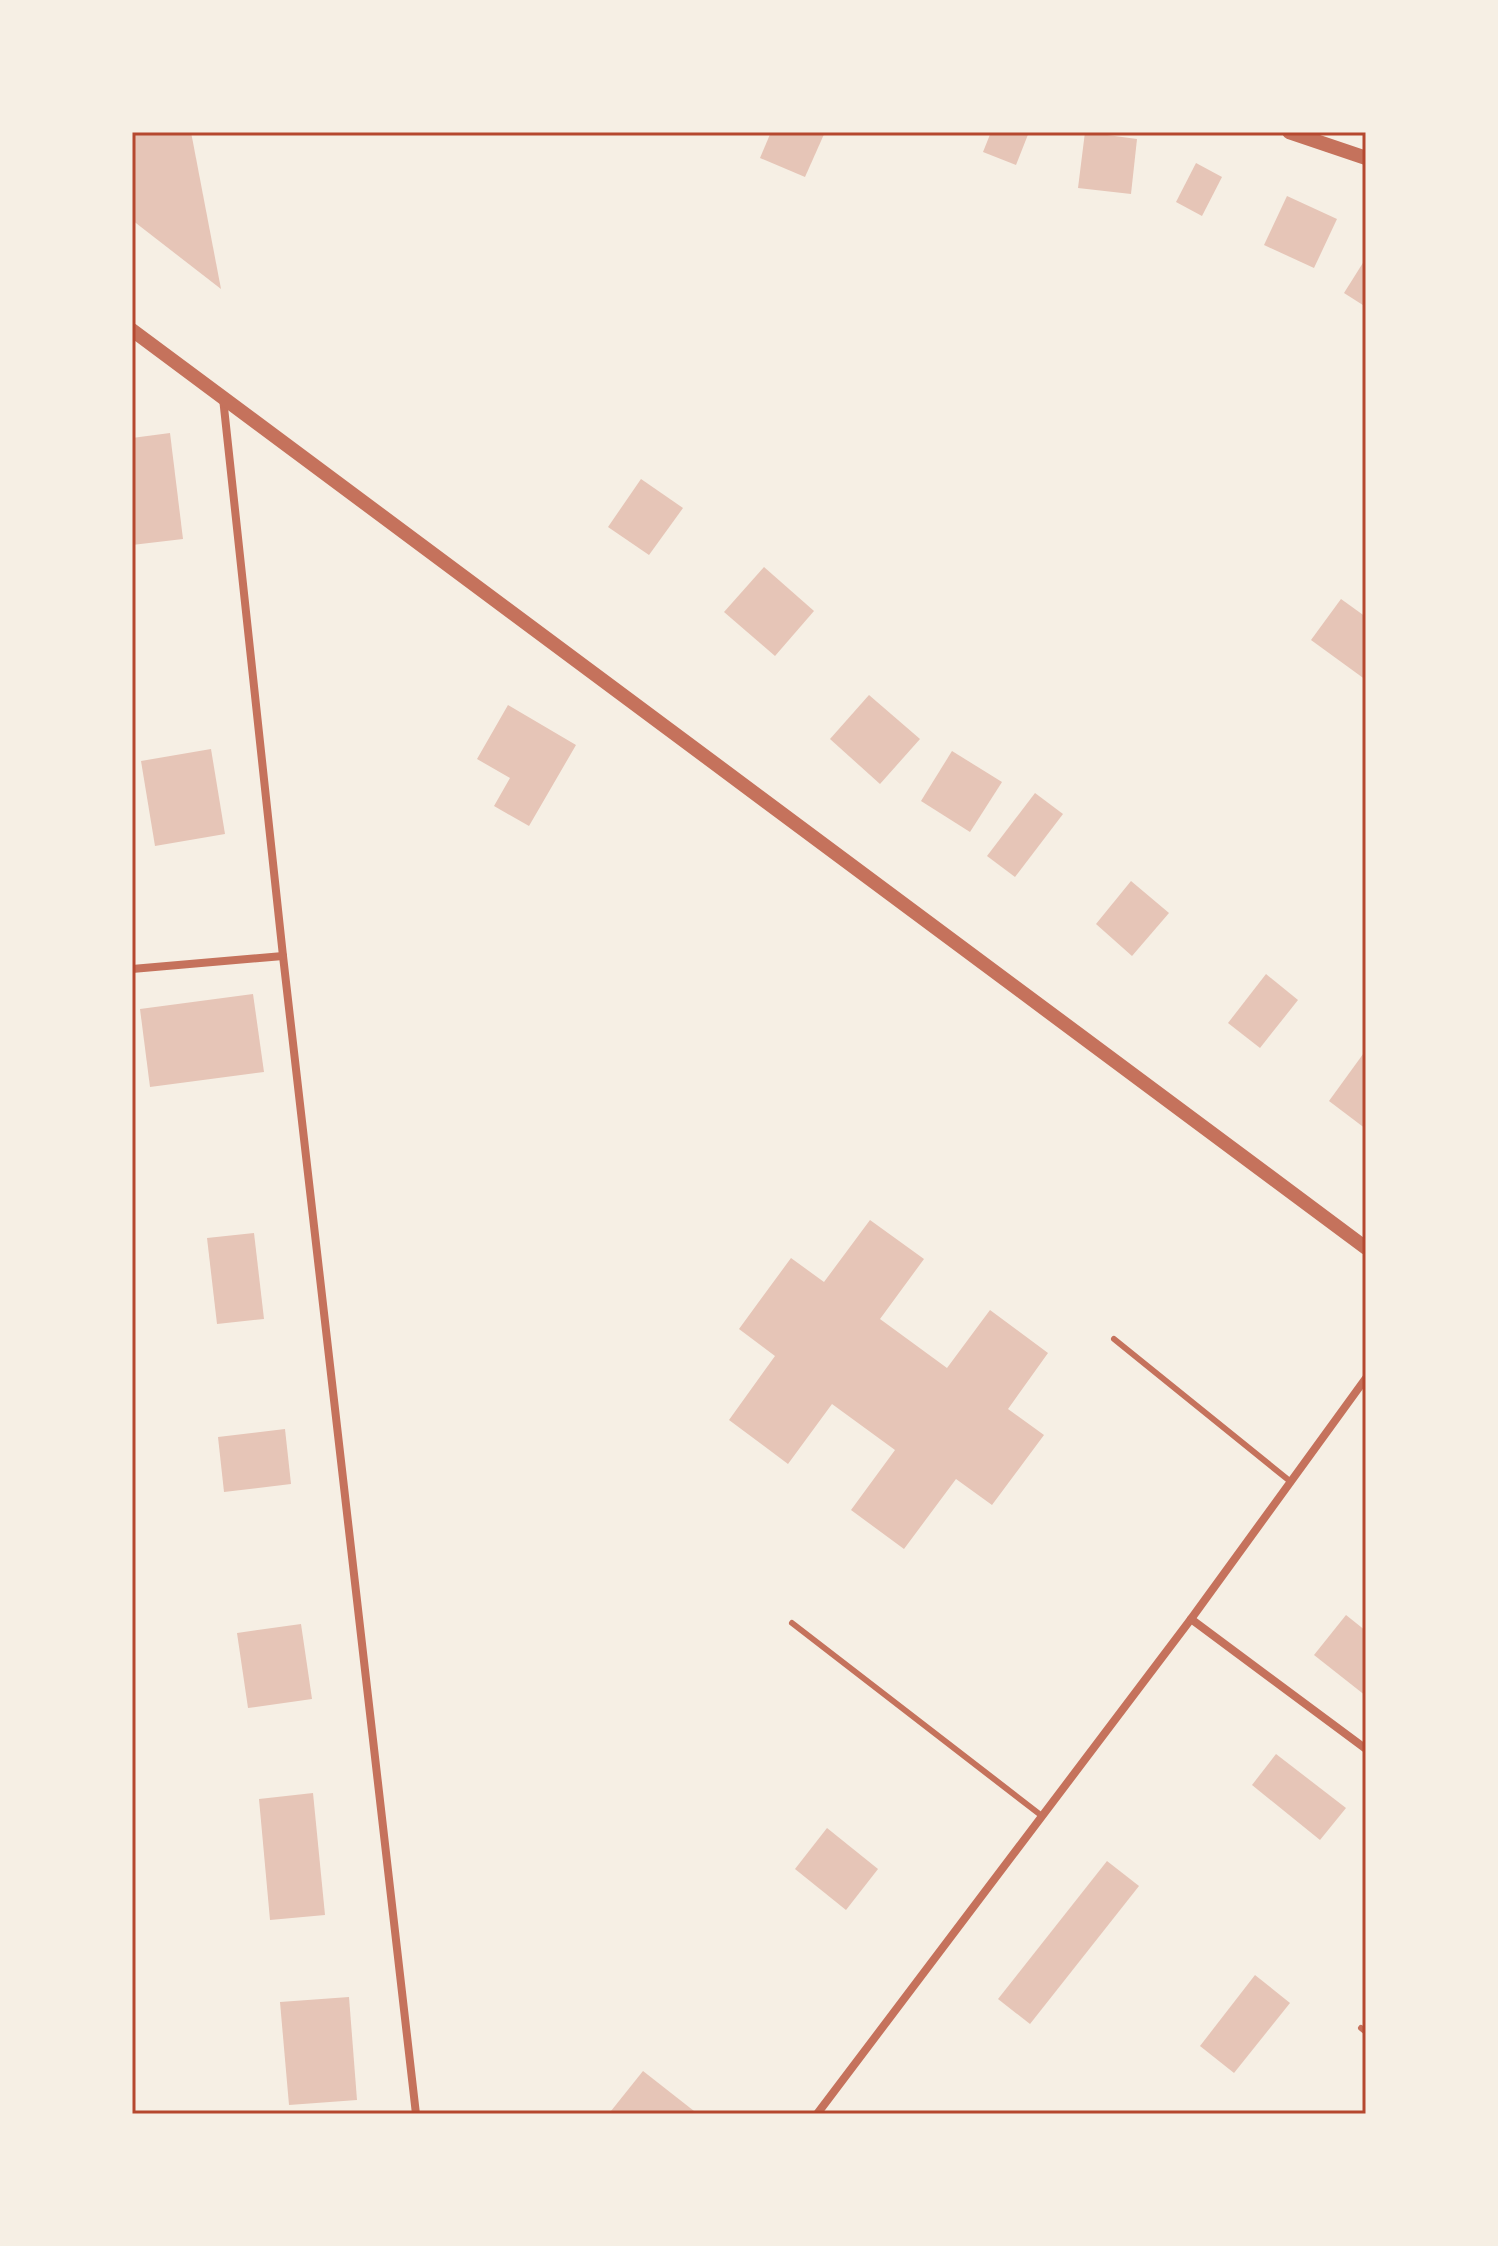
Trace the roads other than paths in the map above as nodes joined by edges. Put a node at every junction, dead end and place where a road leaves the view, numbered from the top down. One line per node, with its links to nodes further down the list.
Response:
1 (1289, 132): 2 (street)
2 (1366, 158)
3 (132, 330): 4 (street)
4 (223, 397): 5 (street); 7 (street)
5 (283, 956): 6 (street); 15 (street)
6 (132, 969)
7 (1366, 1248)
8 (1114, 1339): 10 (lane)
9 (1366, 1378): 10 (street)
10 (1291, 1482): 11 (street)
11 (1191, 1619): 13 (street); 14 (street)
12 (792, 1623): 14 (lane)
13 (1366, 1749)
14 (1042, 1816): 16 (street)
15 (416, 2114)
16 (817, 2114)

